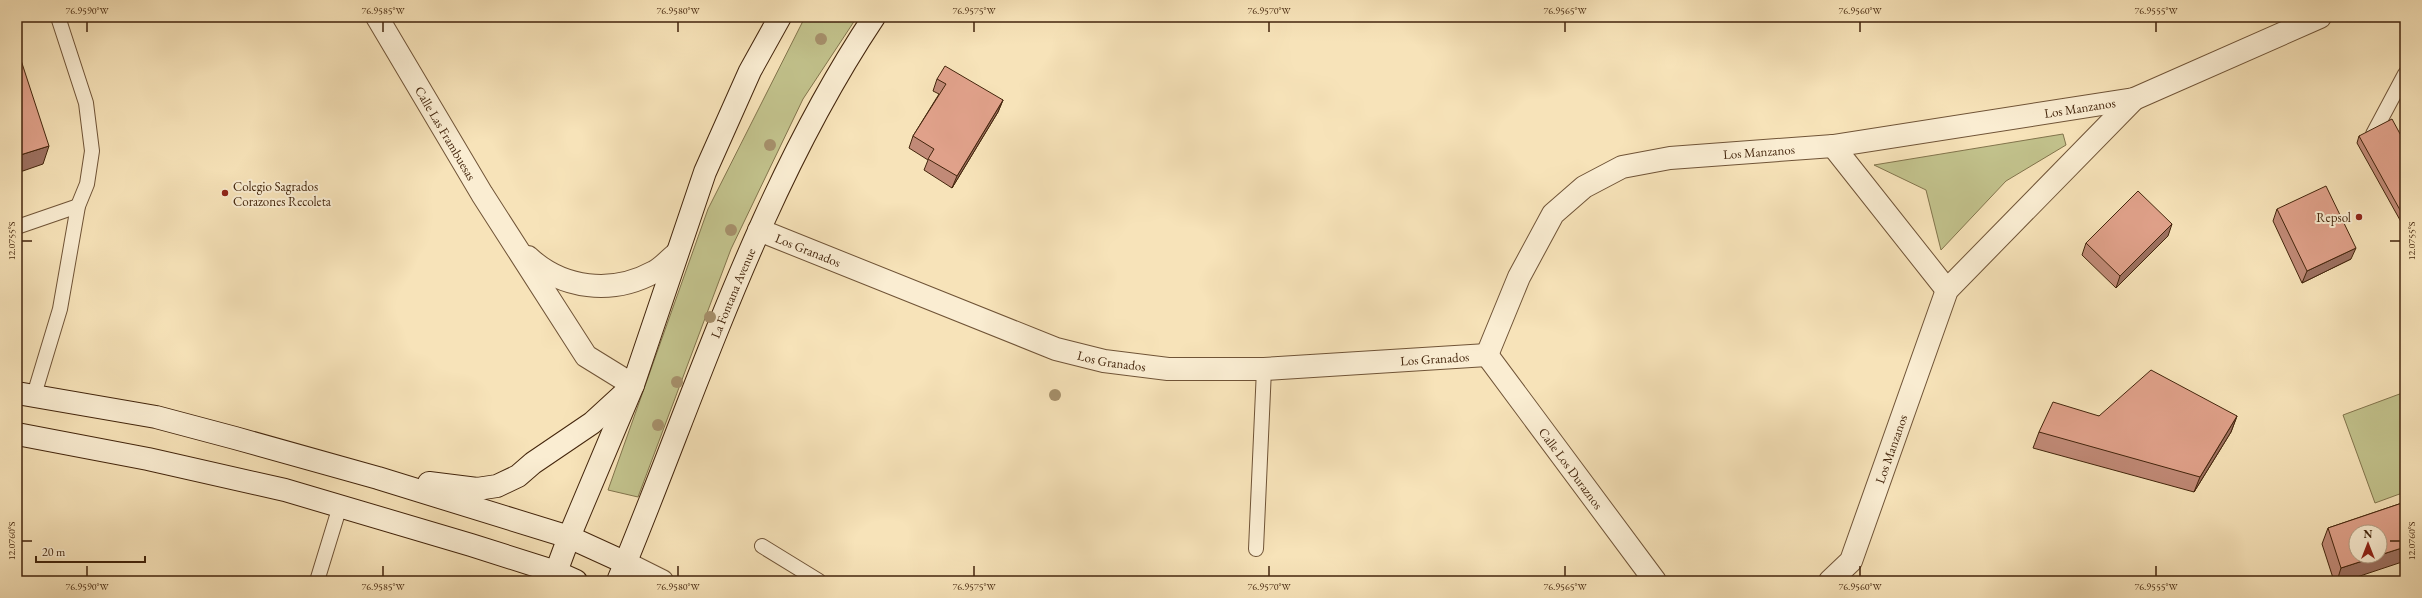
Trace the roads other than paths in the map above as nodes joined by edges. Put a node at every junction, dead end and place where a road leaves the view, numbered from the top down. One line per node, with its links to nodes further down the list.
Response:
1 (58, 17): 10 (lane)
2 (377, 17): 13 (street, Calle Las Frambuesas)
3 (780, 17): 14 (street)
4 (874, 17): 12 (street, La Fontana Avenue)
5 (2320, 17): 7 (street, Los Manzanos)
6 (2405, 74): 8 (lane)
7 (2134, 99): 9 (street, Los Manzanos); 15 (street, Los Manzanos)
8 (2373, 134)
9 (1833, 146): 15 (street); 16 (street, Los Manzanos)
10 (78, 206): 11 (lane); 19 (lane)
11 (17, 227)
12 (759, 230): 17 (street, Los Granados); 28 (street, La Fontana Avenue)
13 (517, 247): 14 (street, Calle Las Frambuesas); 18 (street, Calle Las Frambuesas)
14 (678, 253): 18 (street)
15 (1946, 290): 26 (street, Los Manzanos)
16 (1487, 355): 17 (street, Los Granados); 33 (street, Calle Los Duraznos)
17 (1264, 369): 25 (lane)
18 (633, 385): 21 (street); 23 (street)
19 (26, 394): 21 (street)
20 (17, 434): 22 (street)
21 (378, 478): 23 (street)
22 (340, 506): 27 (street); 29 (lane)
23 (569, 537): 27 (street); 28 (street)
24 (762, 546): 32 (lane)
25 (1256, 549)
26 (1851, 571): 34 (street, Los Manzanos)
27 (556, 572): 30 (street)
28 (622, 572): 31 (street)
29 (317, 581)
30 (576, 581)
31 (662, 581)
32 (819, 581)
33 (1655, 581)
34 (1830, 581)

